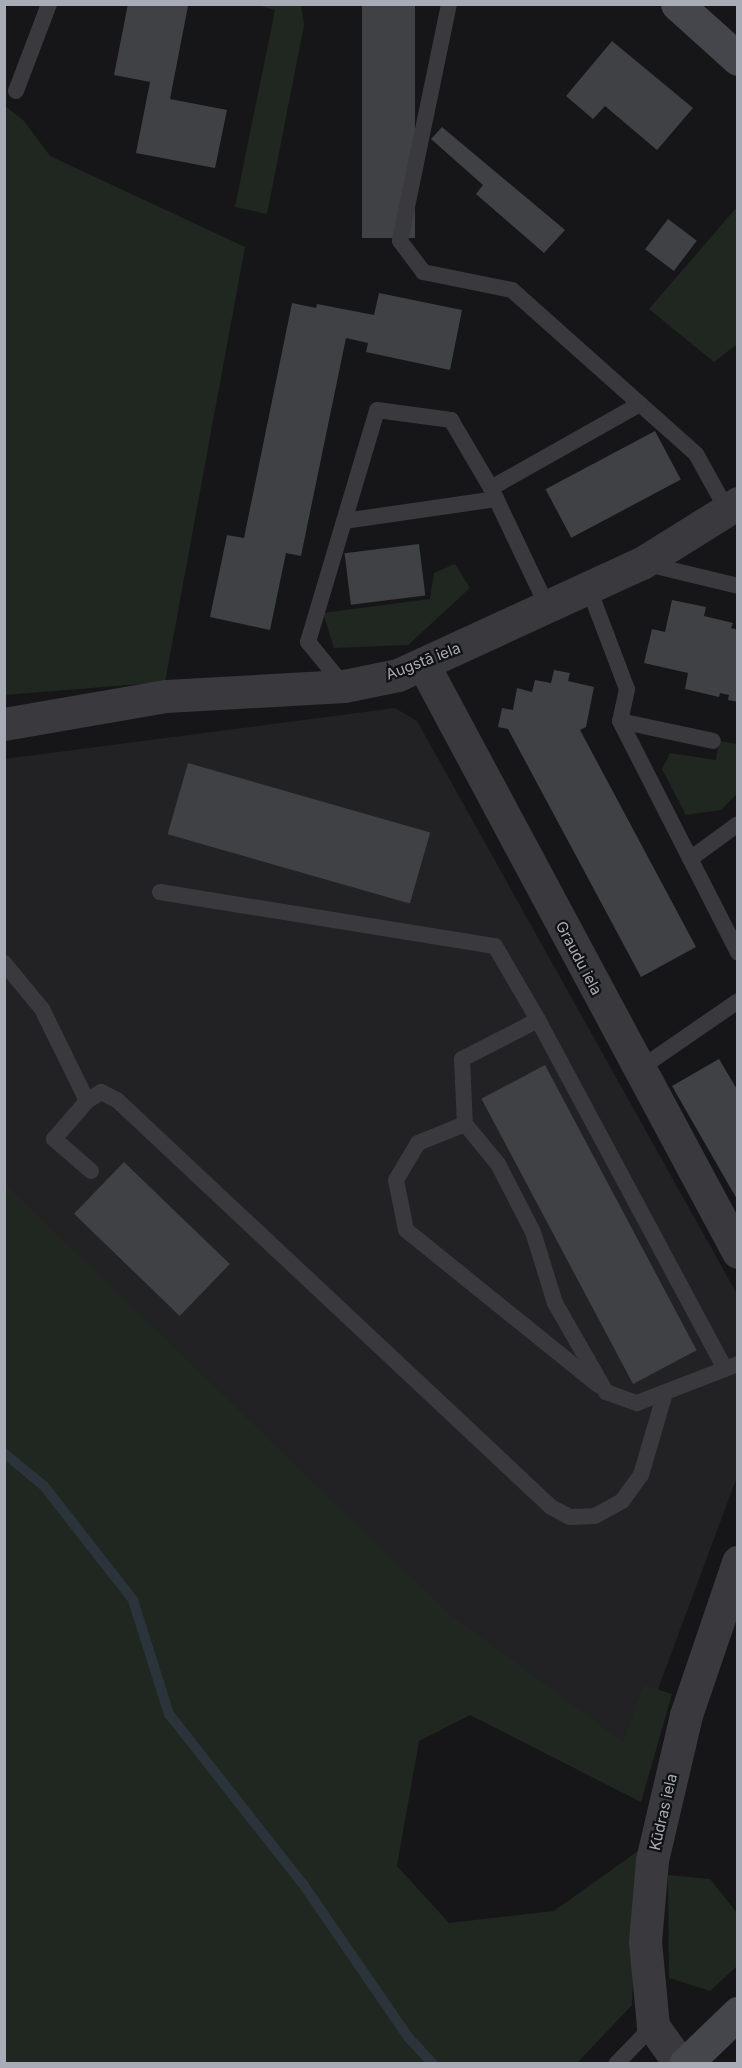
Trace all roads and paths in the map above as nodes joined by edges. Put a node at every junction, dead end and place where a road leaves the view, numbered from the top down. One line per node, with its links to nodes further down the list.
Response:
1 (49, 4): 5 (lane)
2 (449, 4): 6 (lane)
3 (677, 4): 4 (street)
4 (738, 59)
5 (16, 91)
6 (640, 404): 7 (lane); 8 (lane)
7 (493, 493): 9 (lane); 9 (lane); 13 (lane)
8 (732, 506): 10 (street, Augstā iela)
9 (344, 521): 15 (lane)
10 (642, 563): 11 (lane); 12 (street, Augstā iela)
11 (738, 586)
12 (589, 589): 13 (street, Augstā iela); 16 (lane)
13 (548, 608): 14 (street, Augstā iela)
14 (423, 664): 15 (street, Augstā iela); 26 (street, Graudu iela)
15 (344, 686): 17 (street, Augstā iela)
16 (620, 721): 18 (lane); 20 (lane)
17 (4, 724)
18 (713, 741)
19 (738, 824): 20 (lane)
20 (690, 859): 22 (lane)
21 (160, 892): 25 (lane)
22 (738, 953)
23 (4, 963): 27 (lane)
24 (738, 1001): 26 (lane)
25 (538, 1020): 28 (lane); 31 (lane)
26 (638, 1070): 30 (street, Graudu iela)
27 (87, 1101): 29 (lane); 33 (lane)
28 (465, 1124): 32 (lane); 32 (lane)
29 (91, 1171)
30 (738, 1252)
31 (731, 1367): 33 (lane)
32 (606, 1392): 33 (lane)
33 (665, 1393)
34 (738, 1562): 36 (street, Kūdras iela)
35 (738, 2013): 39 (street)
36 (653, 2026): 37 (lane); 38 (street, Kūdras iela)
37 (616, 2064)
38 (680, 2064)
39 (685, 2064)

